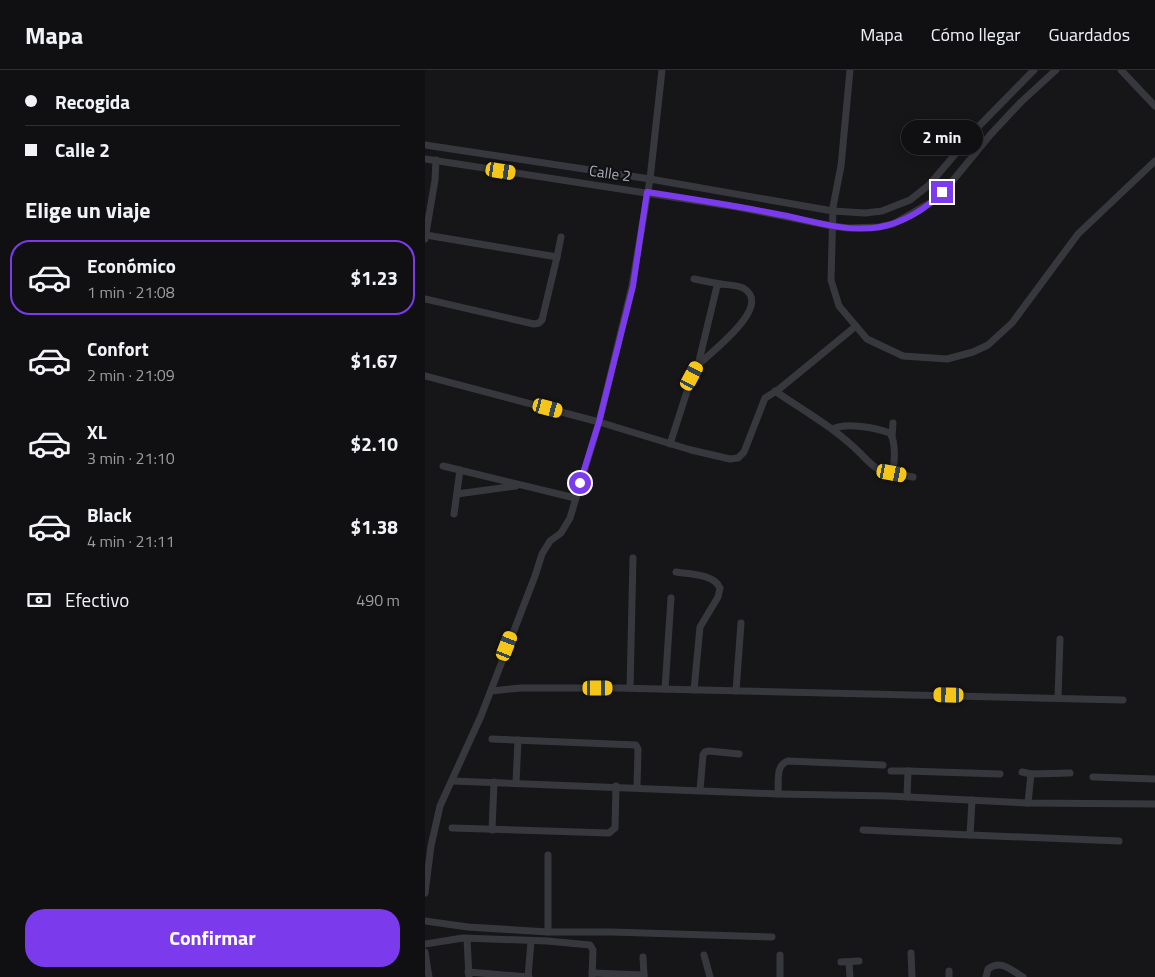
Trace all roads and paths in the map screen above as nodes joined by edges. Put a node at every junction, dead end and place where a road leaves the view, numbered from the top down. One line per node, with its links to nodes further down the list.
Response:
1 (662, 70): 11 (street)
2 (851, 70): 13 (street)
3 (1034, 70): 13 (street)
4 (1056, 70): 14 (street, Calle 2)
5 (1121, 70): 6 (street)
6 (1155, 106)
7 (425, 145): 11 (street)
8 (425, 159): 9 (street, Calle 2)
9 (436, 160): 12 (street, Calle 2); 15 (street)
10 (1155, 161): 21 (street)
11 (650, 179): 12 (street); 13 (street)
12 (647, 192): 14 (street, Calle 2); 27 (street)
13 (833, 211): 14 (street)
14 (832, 226): 21 (street)
15 (425, 237): 17 (street)
16 (561, 237): 17 (street)
17 (557, 257): 20 (street)
18 (694, 279): 19 (street)
19 (720, 284): 22 (street); 23 (street)
20 (425, 299)
21 (856, 326): 26 (street)
22 (704, 338): 23 (street); 24 (street)
23 (718, 346): 24 (street)
24 (698, 365): 31 (street)
25 (425, 376): 27 (street)
26 (775, 392): 29 (street); 31 (street)
27 (599, 422): 31 (street); 38 (street)
28 (893, 423): 30 (street)
29 (833, 429): 30 (street); 34 (street)
30 (892, 436): 34 (street)
31 (670, 444)
32 (443, 466): 33 (street)
33 (460, 470): 36 (street); 37 (street)
34 (892, 473): 35 (street)
35 (913, 477)
36 (521, 485): 37 (street); 38 (street)
37 (457, 494): 39 (street)
38 (575, 498): 48 (street)
39 (454, 514)
40 (633, 558): 45 (street)
41 (677, 572): 47 (street)
42 (671, 598): 46 (street)
43 (741, 623): 49 (street)
44 (1060, 639): 50 (street)
45 (630, 688): 46 (street); 48 (street)
46 (665, 689): 47 (street)
47 (694, 690): 49 (street)
48 (491, 691): 64 (street)
49 (737, 691): 50 (street)
50 (1058, 698): 51 (street)
51 (1123, 700)
52 (492, 739): 53 (street)
53 (518, 740): 66 (street); 68 (street)
54 (739, 754): 69 (street)
55 (883, 765): 70 (street)
56 (891, 771): 57 (street)
57 (908, 771): 60 (street); 71 (street)
58 (1022, 772): 61 (street)
59 (1070, 773): 61 (street)
60 (1000, 774)
61 (1031, 774): 73 (street)
62 (1093, 777): 63 (street)
63 (1155, 779)
64 (452, 781): 65 (street); 81 (street)
65 (494, 782): 66 (street); 76 (street)
66 (516, 783): 67 (street)
67 (616, 786): 68 (street); 76 (street)
68 (637, 787): 69 (street)
69 (700, 790): 70 (street)
70 (778, 794): 71 (street)
71 (907, 797): 72 (street)
72 (971, 800): 73 (street); 78 (street)
73 (1028, 803): 74 (street)
74 (1155, 804)
75 (452, 828): 76 (street)
76 (492, 830)
77 (863, 830): 78 (street)
78 (970, 834): 79 (street)
79 (1119, 841)
80 (548, 855): 83 (street)
81 (425, 893)
82 (425, 921): 83 (street)
83 (548, 932): 84 (street)
84 (772, 937)
85 (467, 939): 86 (street); 87 (street); 96 (street)
86 (531, 941): 97 (street); 100 (street)
87 (425, 944)
88 (425, 952): 99 (street)
89 (911, 953): 104 (street)
90 (705, 955): 101 (street)
91 (780, 955): 102 (street)
92 (643, 957): 98 (street)
93 (859, 961): 95 (street)
94 (841, 962): 95 (street)
95 (849, 962): 103 (street)
96 (469, 974): 100 (street)
97 (592, 975): 98 (street)
98 (644, 976)
99 (429, 977)
100 (529, 977)
101 (710, 977)
102 (780, 977)
103 (849, 977)
104 (912, 977)
105 (986, 977): 106 (street)
106 (1023, 977)

